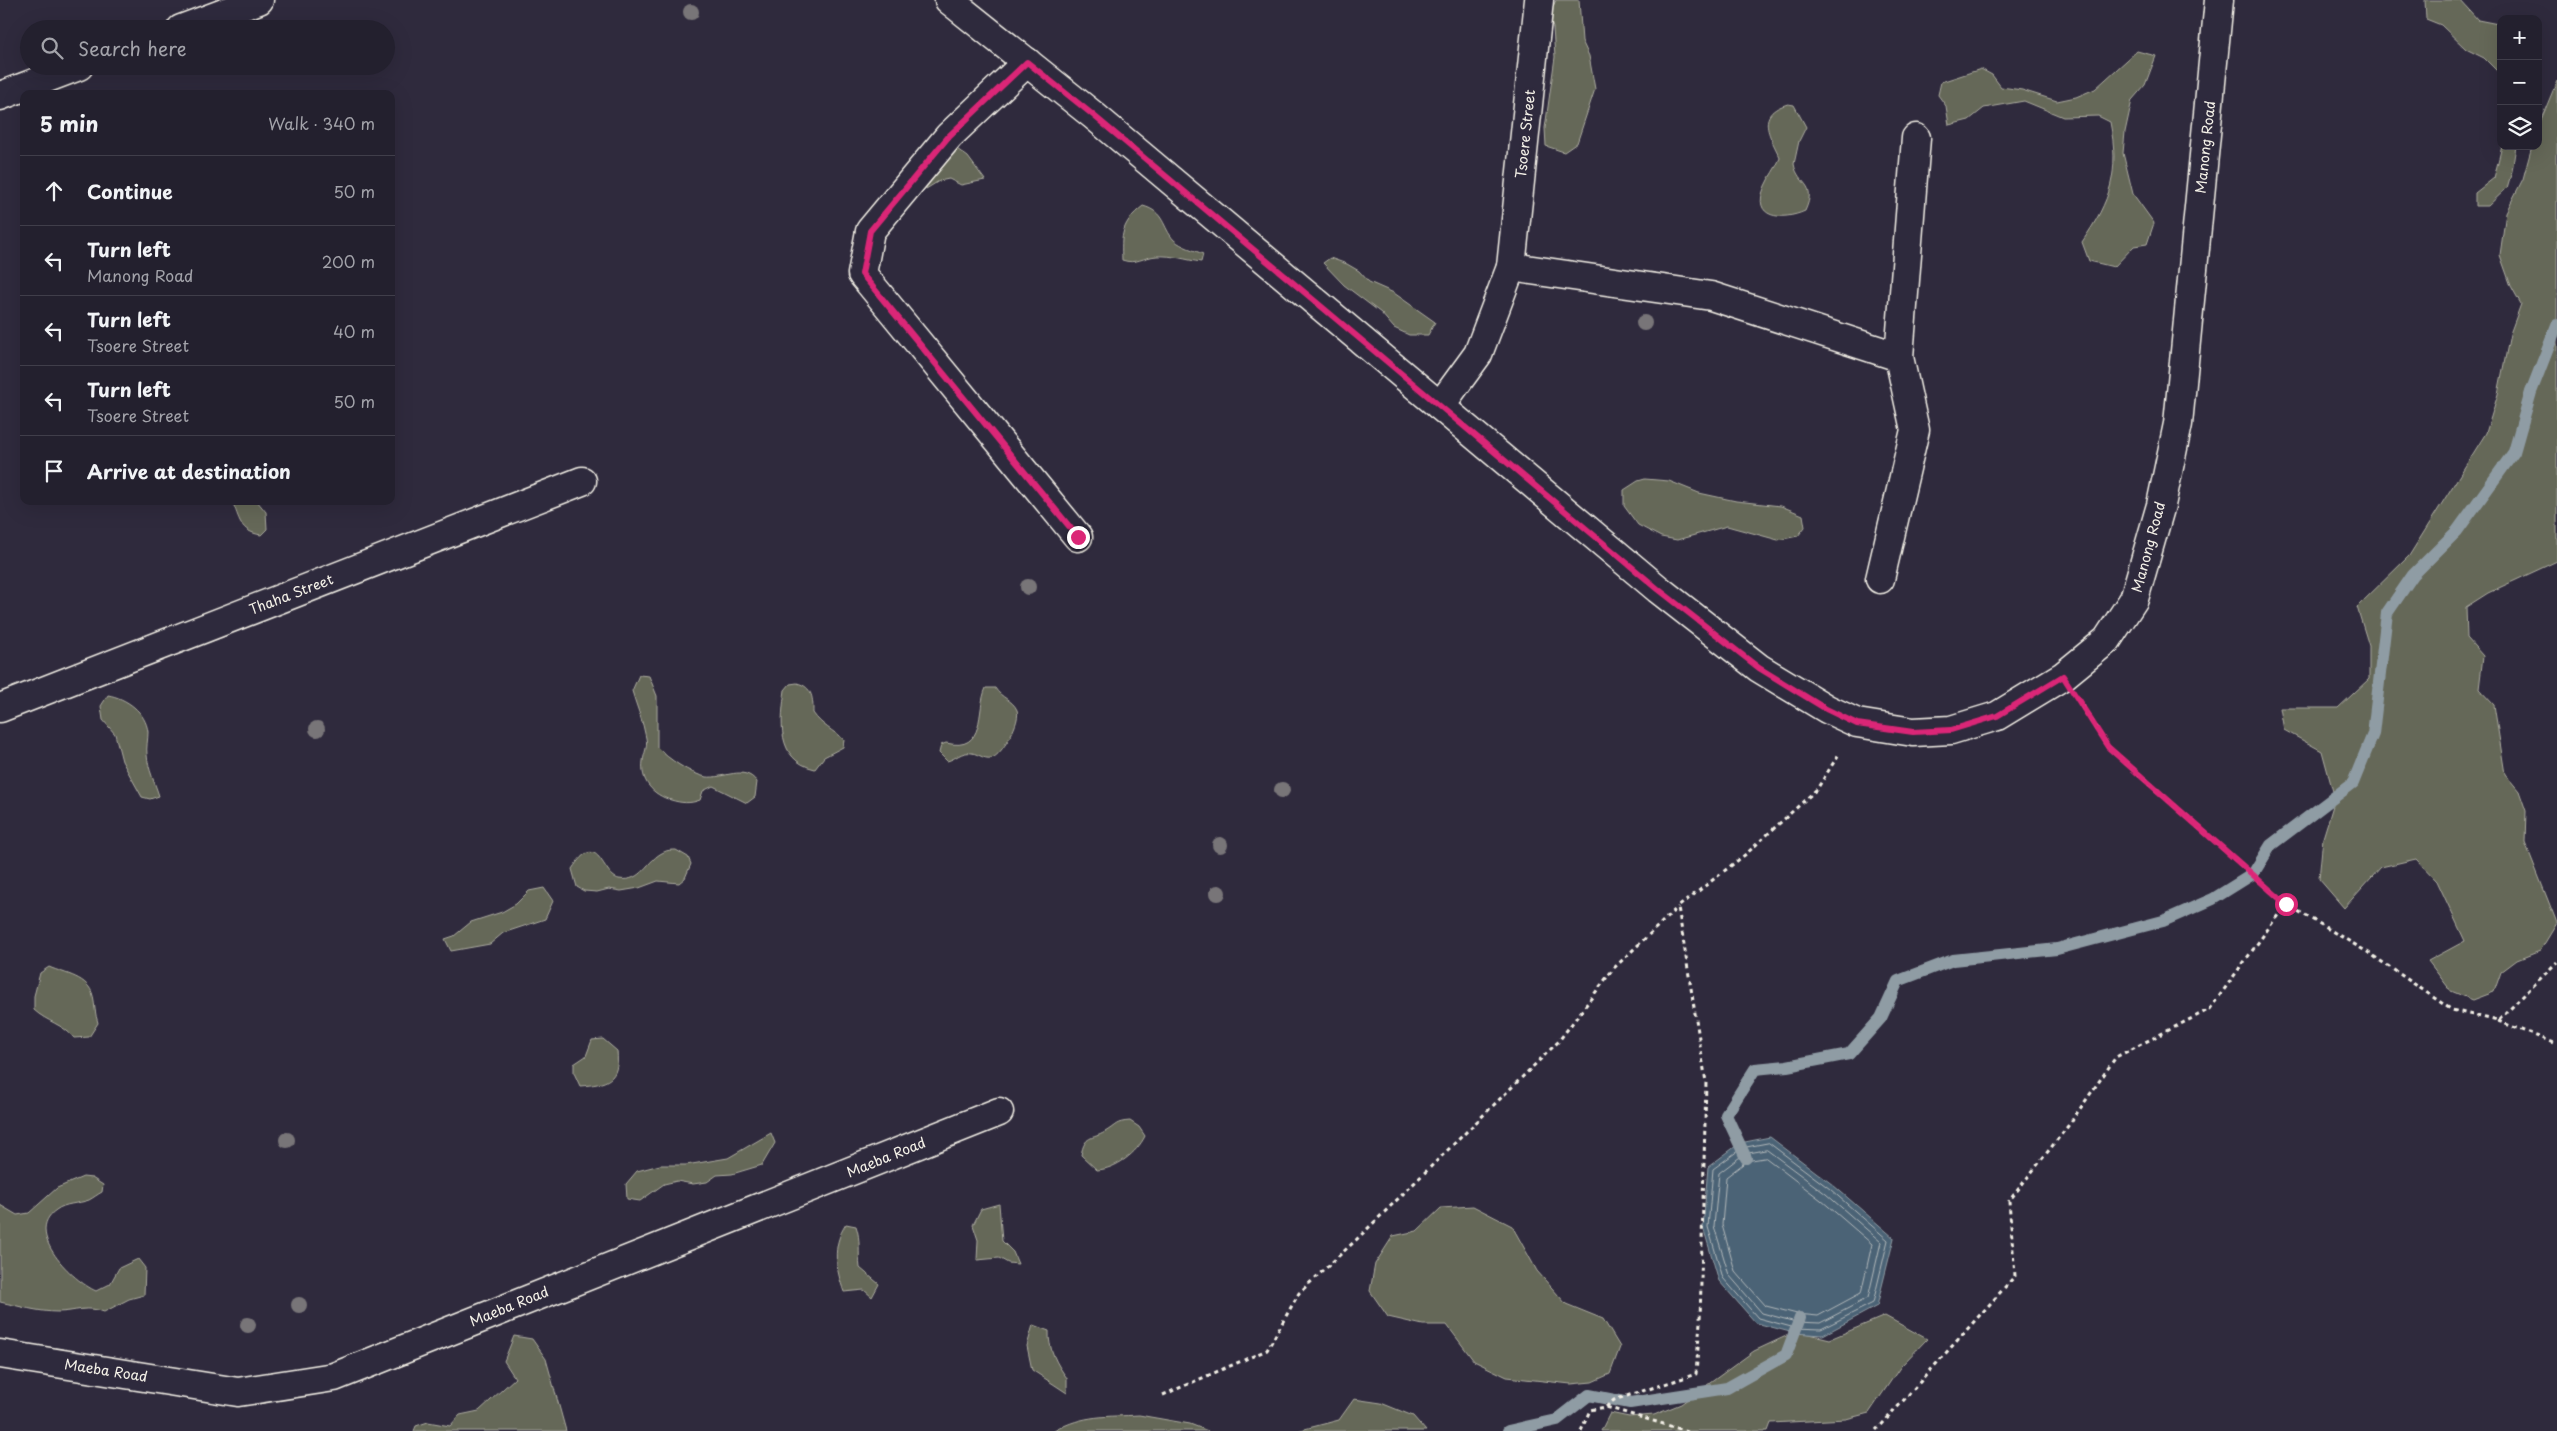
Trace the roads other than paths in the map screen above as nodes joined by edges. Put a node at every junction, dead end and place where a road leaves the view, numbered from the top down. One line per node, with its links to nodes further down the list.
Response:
1 (258, 0): 5 (street)
2 (948, 0): 6 (street, Manong Road)
3 (1539, 0): 10 (street, Tsoere Street)
4 (2219, 0): 12 (street, Manong Road)
5 (205, 20)
6 (1027, 62): 12 (street, Manong Road); 14 (street)
7 (55, 75): 8 (street)
8 (0, 96)
9 (1916, 138): 11 (street)
10 (1511, 267): 11 (street); 12 (street, Tsoere Street)
11 (1899, 357): 15 (street)
12 (1440, 406)
13 (582, 481): 16 (street, Thaha Street)
14 (1078, 537)
15 (1880, 579)
16 (0, 708)
17 (999, 1112): 18 (street, Maeba Road)
18 (0, 1354)

